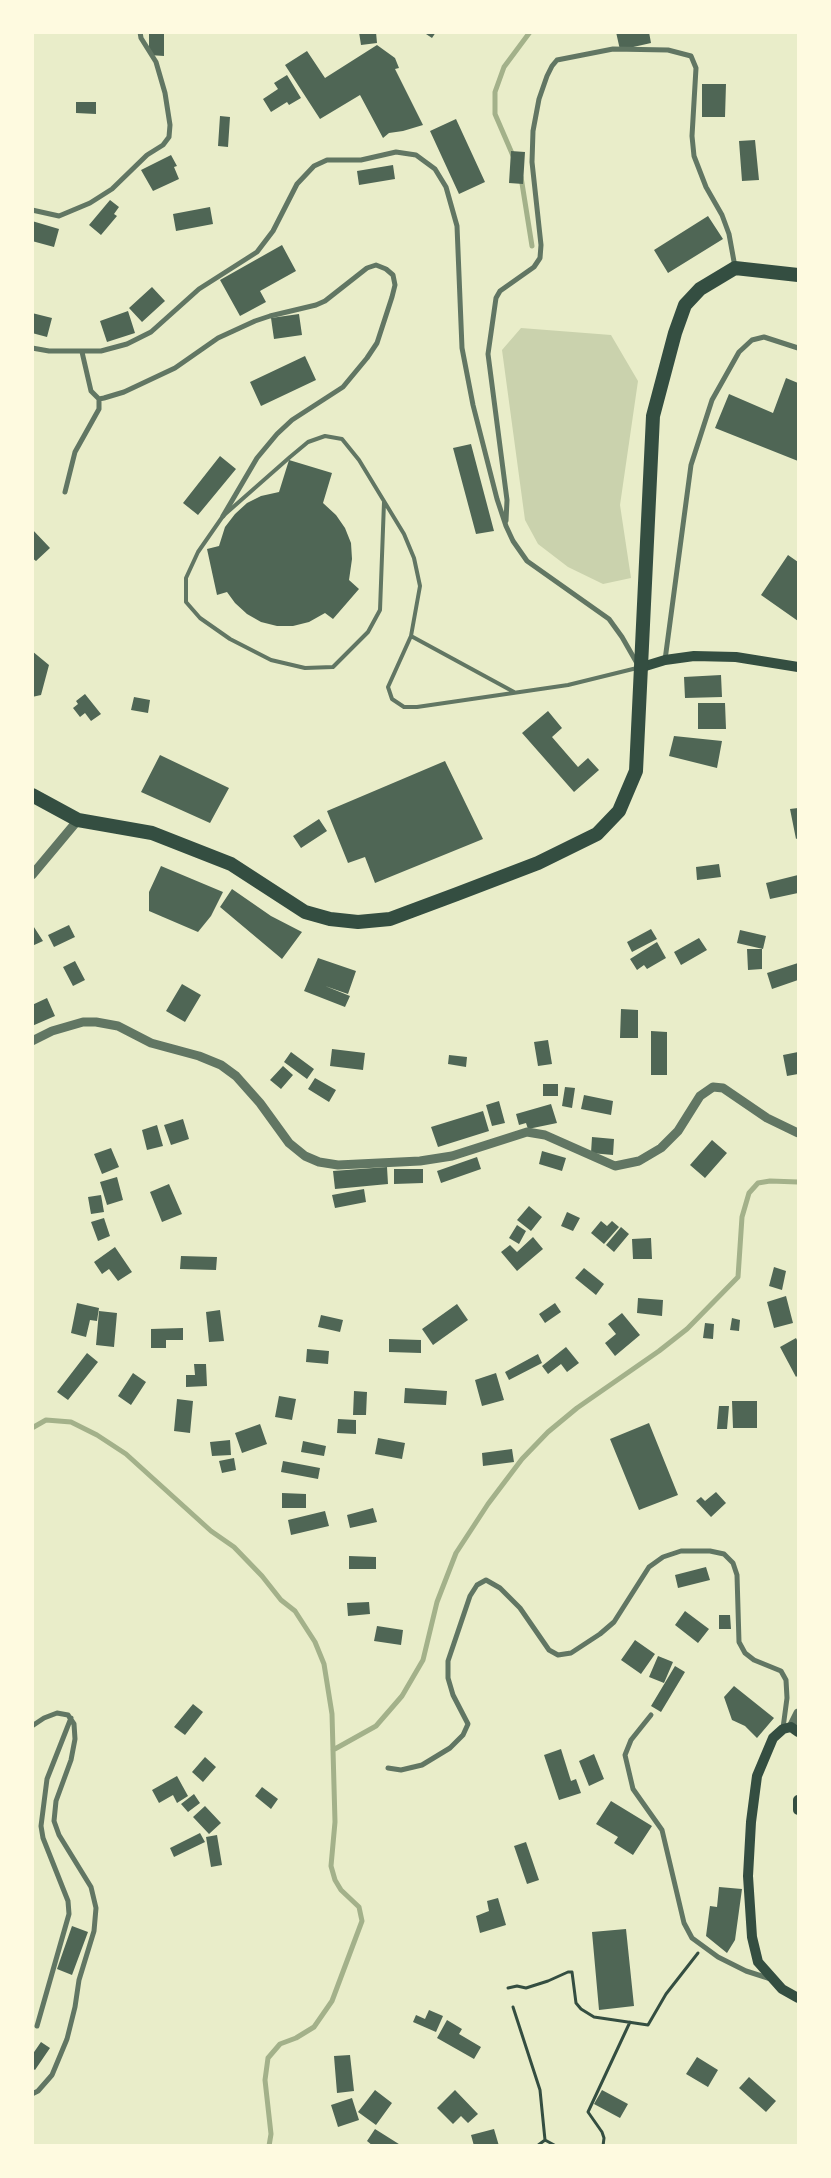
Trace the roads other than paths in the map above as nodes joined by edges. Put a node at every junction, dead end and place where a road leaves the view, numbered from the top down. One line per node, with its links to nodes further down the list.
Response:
1 (140, 32): 2 (street)
2 (32, 210)
3 (735, 268): 4 (highway); 12 (street); 16 (highway)
4 (796, 276)
5 (32, 348): 7 (street)
6 (798, 348): 14 (street)
7 (82, 352): 8 (street); 12 (street)
8 (99, 399): 9 (street); 11 (street)
9 (65, 492)
10 (384, 502): 11 (lane); 11 (lane); 13 (lane)
11 (223, 516)
12 (506, 526): 16 (street)
13 (411, 636): 17 (lane); 17 (lane)
14 (665, 660): 15 (main road); 16 (main road)
15 (796, 667)
16 (639, 668): 17 (lane); 19 (highway)
17 (514, 692)
18 (32, 795): 19 (highway)
19 (78, 820): 20 (street)
20 (32, 875)
21 (32, 1041): 22 (street)
22 (798, 1133)
23 (798, 1713): 27 (street)
24 (651, 1715): 31 (street)
25 (71, 1718): 26 (street); 33 (street); 34 (street)
26 (32, 1726)
27 (791, 1729): 28 (street); 31 (main road)
28 (388, 1768)
29 (798, 1800): 30 (main road)
30 (798, 1810)
31 (774, 1980): 32 (main road)
32 (798, 1998)
33 (37, 2026)
34 (32, 2094)

